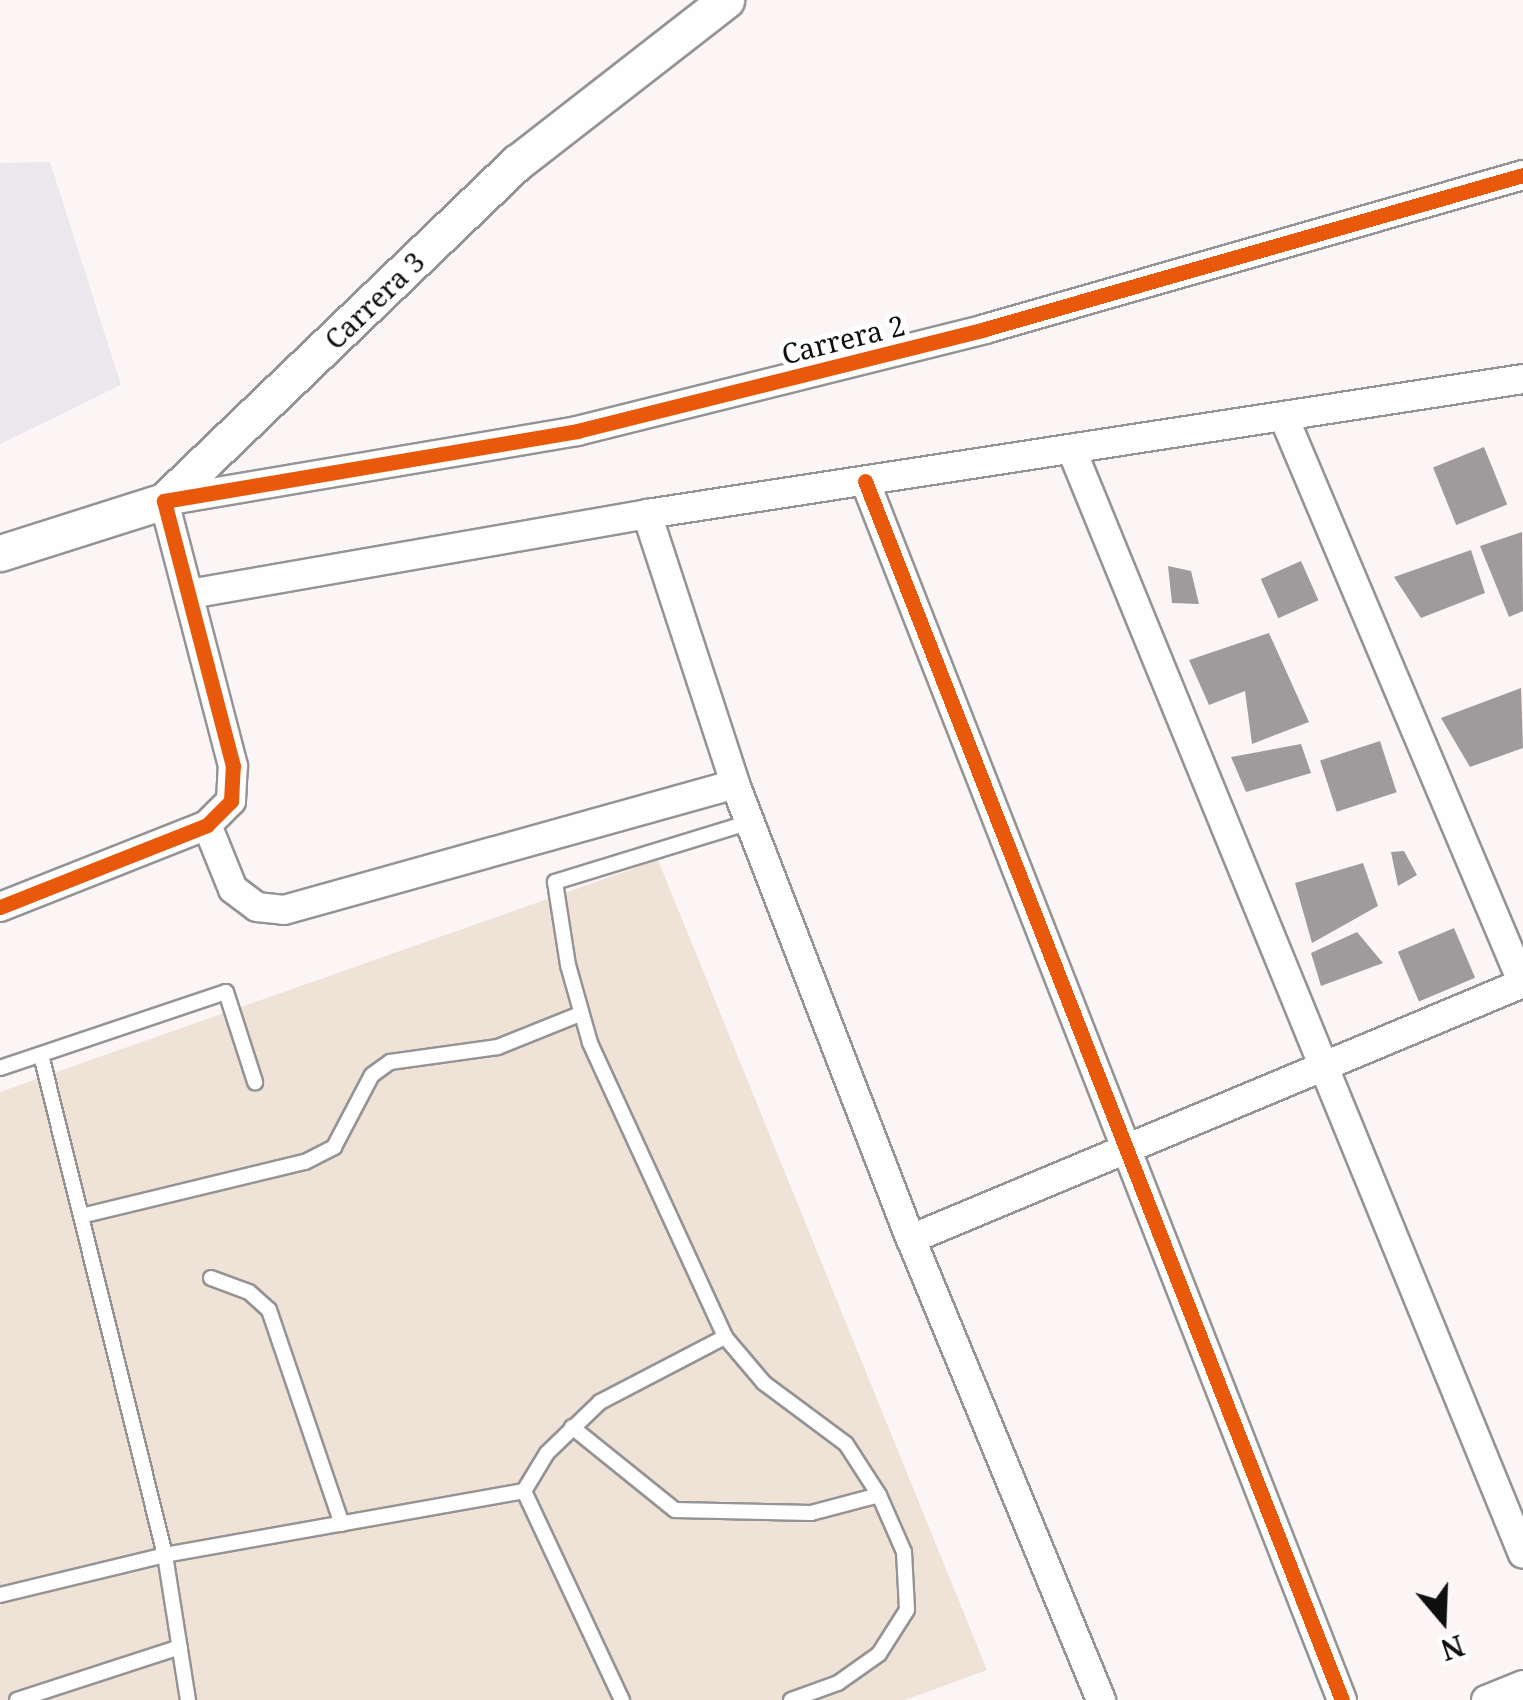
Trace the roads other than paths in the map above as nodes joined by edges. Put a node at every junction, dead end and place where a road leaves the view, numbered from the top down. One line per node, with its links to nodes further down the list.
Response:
1 (706, 6): 7 (street, Carrera 3)
2 (1523, 175): 7 (street, Carrera 2)
3 (1522, 382): 4 (street)
4 (1285, 420): 5 (street); 15 (street)
5 (1073, 453): 6 (street); 19 (street)
6 (865, 481): 8 (street); 21 (street)
7 (164, 501): 9 (street, Carrera 3); 10 (street)
8 (647, 514): 10 (street); 11 (street)
9 (0, 554)
10 (190, 594): 13 (street)
11 (735, 784): 12 (street); 13 (street)
12 (750, 822): 16 (lane); 23 (street)
13 (207, 825): 14 (street)
14 (0, 907)
15 (1523, 984): 19 (street)
16 (580, 1014): 22 (lane); 25 (lane)
17 (41, 1055): 18 (lane); 20 (lane); 22 (lane)
18 (0, 1068)
19 (1325, 1068): 21 (street); 30 (street)
20 (255, 1082)
21 (1129, 1150): 23 (street); 40 (street)
22 (81, 1216): 31 (lane)
23 (911, 1239): 39 (street)
24 (211, 1278): 29 (lane)
25 (724, 1337): 26 (lane); 28 (lane)
26 (572, 1427): 27 (lane); 28 (lane)
27 (524, 1491): 29 (lane); 37 (lane)
28 (879, 1495): 38 (lane)
29 (342, 1524): 31 (lane)
30 (1523, 1554)
31 (165, 1555): 32 (lane); 33 (lane)
32 (0, 1595)
33 (180, 1647): 35 (lane); 36 (lane)
34 (1523, 1685): 41 (street)
35 (16, 1700)
36 (188, 1700)
37 (622, 1700)
38 (791, 1700)
39 (1101, 1700)
40 (1342, 1700)
41 (1486, 1700)

